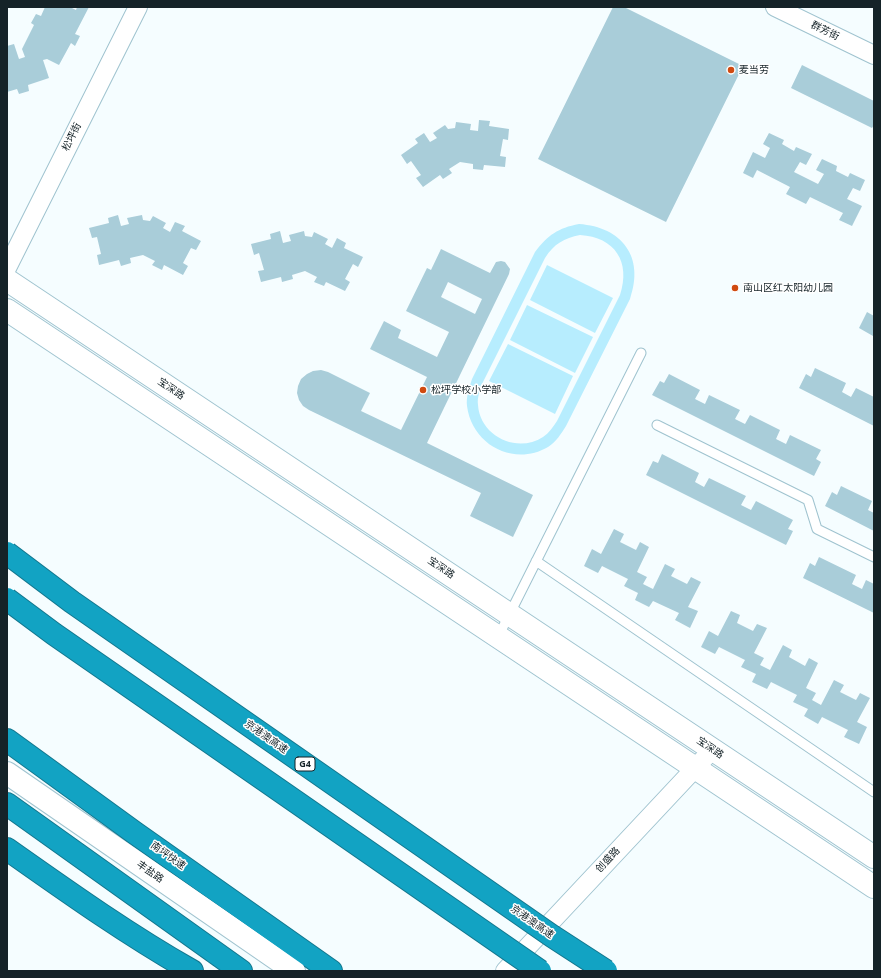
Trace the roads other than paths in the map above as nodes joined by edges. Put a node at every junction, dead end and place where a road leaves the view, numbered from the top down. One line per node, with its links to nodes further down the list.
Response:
1 (138, 7): 4 (street, 松坪街)
2 (775, 7): 3 (street, 群芳街)
3 (874, 55)
4 (7, 268)
5 (7, 280): 13 (street, 宝深路)
6 (7, 310): 14 (street)
7 (641, 353): 11 (lane)
8 (657, 425): 10 (lane)
9 (7, 553): 30 (highway, 京港澳高速 / G4, bridge)
10 (874, 557)
11 (536, 561): 13 (lane); 19 (lane)
12 (7, 599): 29 (highway, bridge)
13 (510, 614): 14 (lane); 16 (street, 宝深路)
14 (498, 637): 17 (street)
15 (7, 740): 27 (highway, 南坪快速)
16 (712, 750): 17 (street, 创盛路); 22 (street, 宝深路)
17 (695, 768): 23 (street); 28 (street, 创盛路)
18 (7, 772): 26 (street, 丰盐路)
19 (874, 792)
20 (7, 804): 25 (highway)
21 (7, 849): 24 (highway)
22 (874, 857)
23 (874, 887)
24 (192, 971)
25 (241, 971)
26 (294, 971)
27 (331, 971)
28 (505, 971)
29 (540, 971)
30 (606, 971)

